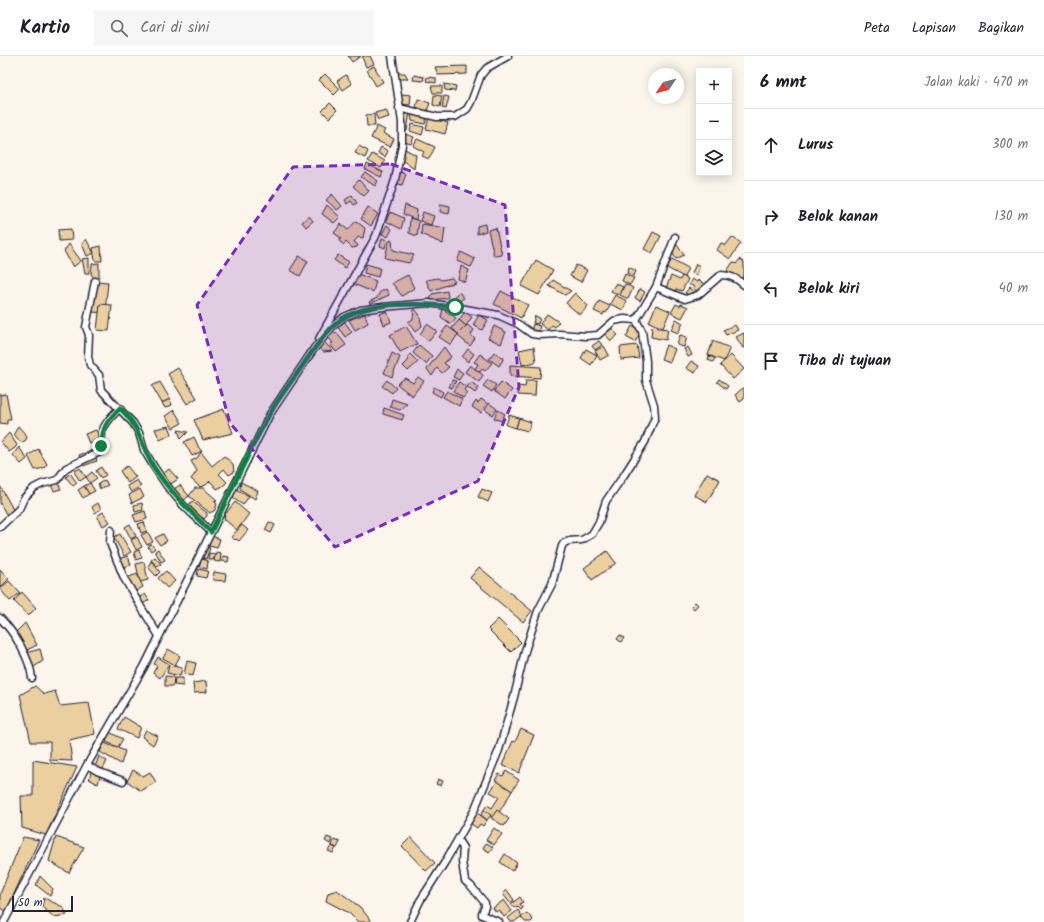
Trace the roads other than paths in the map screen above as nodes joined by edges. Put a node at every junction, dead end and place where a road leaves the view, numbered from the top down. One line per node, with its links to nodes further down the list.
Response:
1 (392, 56): 3 (street)
2 (508, 56): 3 (street)
3 (399, 108): 9 (street)
4 (675, 237): 7 (street)
5 (94, 281): 10 (street)
6 (744, 285): 7 (street)
7 (656, 287): 8 (street)
8 (636, 320): 9 (street); 19 (street)
9 (314, 349): 13 (street)
10 (120, 408): 11 (street); 13 (street)
11 (0, 527)
12 (111, 530): 15 (street)
13 (211, 532): 15 (street)
14 (0, 618): 16 (street)
15 (159, 636): 17 (street)
16 (32, 678)
17 (87, 765): 18 (street); 20 (street)
18 (123, 781)
19 (458, 840): 21 (street); 22 (street)
20 (4, 922)
21 (410, 922)
22 (499, 922)

